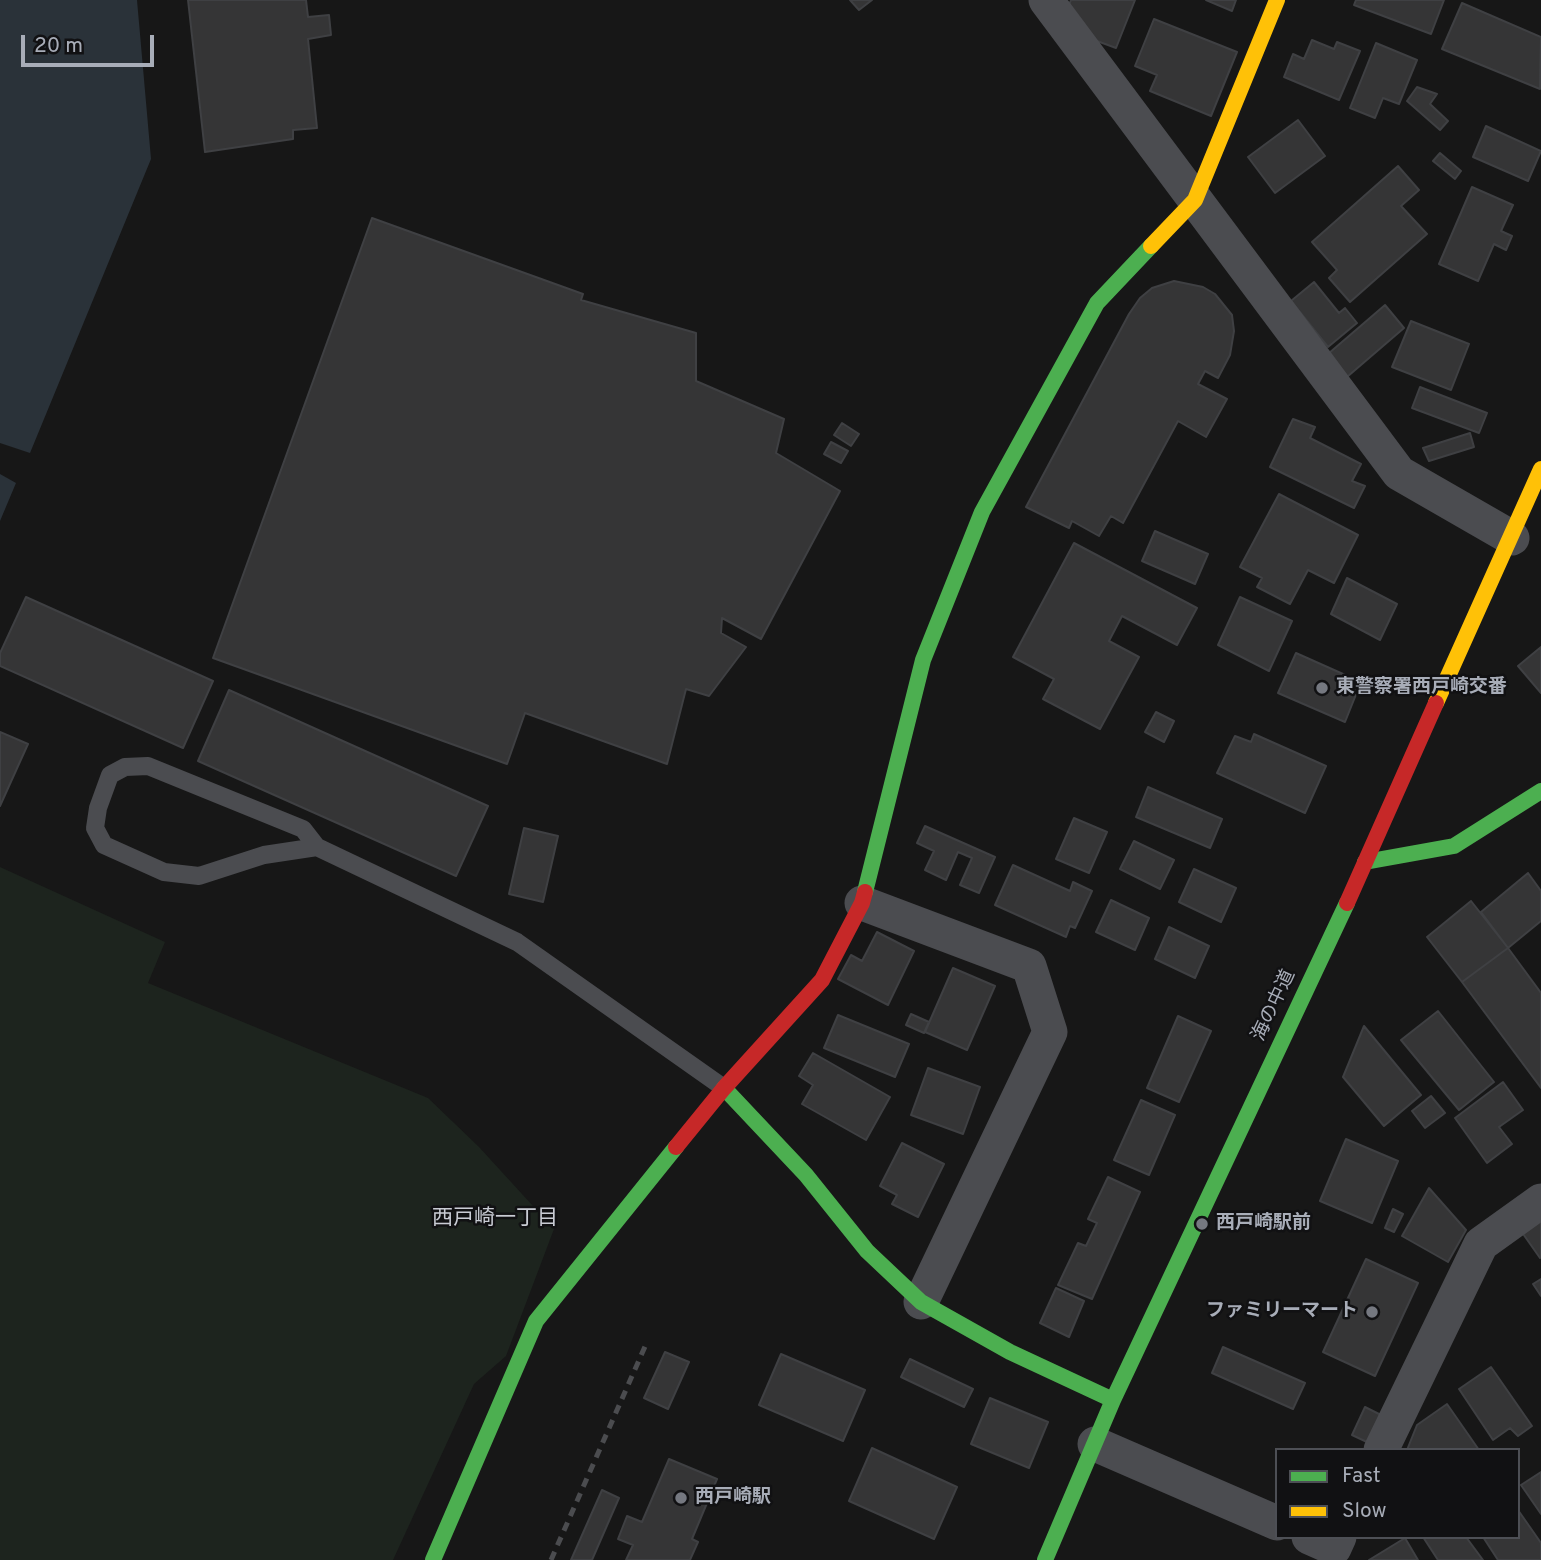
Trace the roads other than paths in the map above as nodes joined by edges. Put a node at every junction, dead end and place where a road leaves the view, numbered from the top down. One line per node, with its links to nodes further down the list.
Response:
1 (1046, 0): 3 (street)
2 (1277, 0): 3 (street)
3 (1195, 200): 5 (street); 9 (street)
4 (1541, 469): 5 (street, 海の中道)
5 (1512, 538): 8 (street, 海の中道)
6 (1541, 791): 8 (street)
7 (317, 847): 7 (lane); 10 (lane)
8 (1365, 862): 13 (street, 海の中道)
9 (862, 903): 10 (street); 12 (street)
10 (724, 1088): 12 (street); 19 (street)
11 (1541, 1201): 15 (street)
12 (921, 1302): 13 (street)
13 (1113, 1399): 14 (street, 海の中道)
14 (1095, 1444): 16 (street); 20 (street, 海の中道)
15 (1382, 1448)
16 (1275, 1522)
17 (1314, 1539): 18 (street)
18 (1338, 1539)
19 (433, 1560)
20 (1045, 1560)

